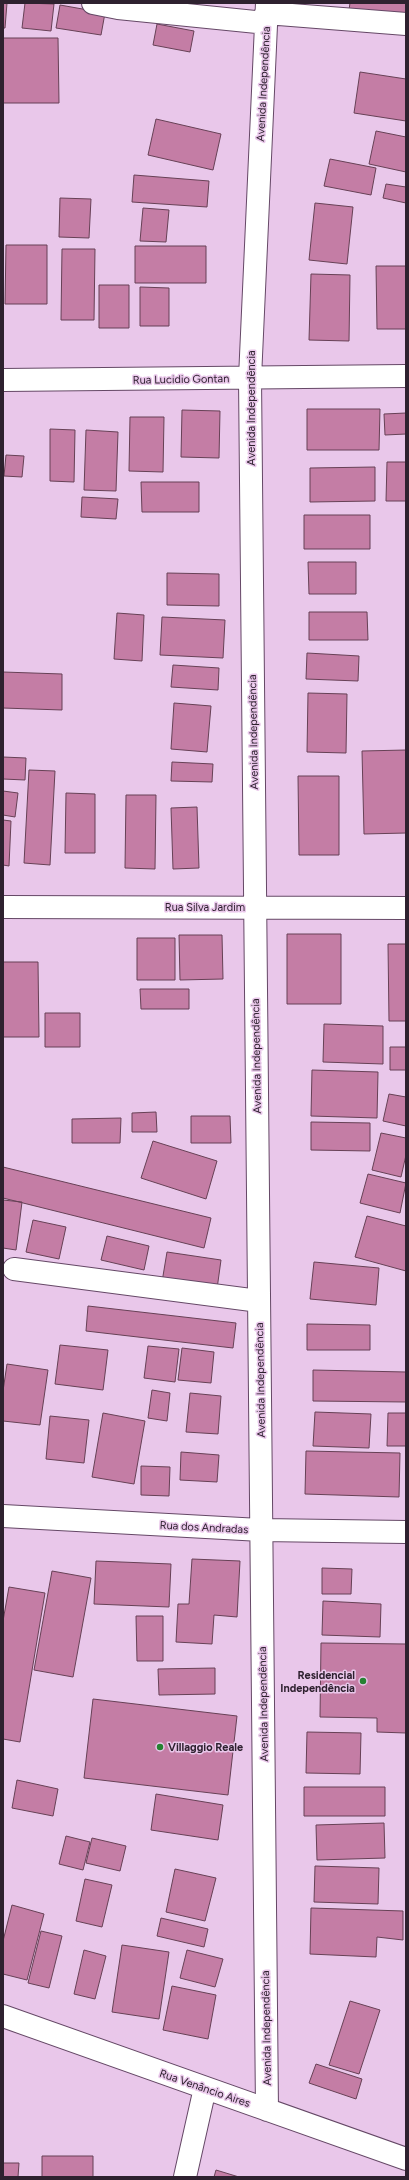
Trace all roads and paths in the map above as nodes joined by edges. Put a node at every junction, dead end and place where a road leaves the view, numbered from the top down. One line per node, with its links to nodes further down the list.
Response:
1 (93, 3): 2 (street)
2 (266, 13): 3 (street); 5 (street, Avenida Independência)
3 (406, 24)
4 (406, 376): 5 (street, Rua Lucidio Gontan)
5 (250, 378): 6 (street, Rua Lucidio Gontan); 8 (street, Avenida Independência)
6 (3, 380)
7 (3, 907): 8 (street, Rua Silva Jardim)
8 (255, 907): 9 (street, Rua Silva Jardim); 11 (street, Avenida Independência)
9 (406, 908)
10 (14, 1269): 11 (street)
11 (259, 1301): 13 (street, Avenida Independência)
12 (3, 1516): 13 (street, Rua dos Andradas)
13 (261, 1530): 14 (street, Rua dos Andradas); 17 (street, Avenida Independência)
14 (406, 1532)
15 (3, 2016): 16 (street, Rua Venâncio Aires)
16 (205, 2088): 17 (street, Rua Venâncio Aires); 19 (street)
17 (267, 2110): 18 (street, Rua Venâncio Aires)
18 (406, 2159)
19 (184, 2177)

